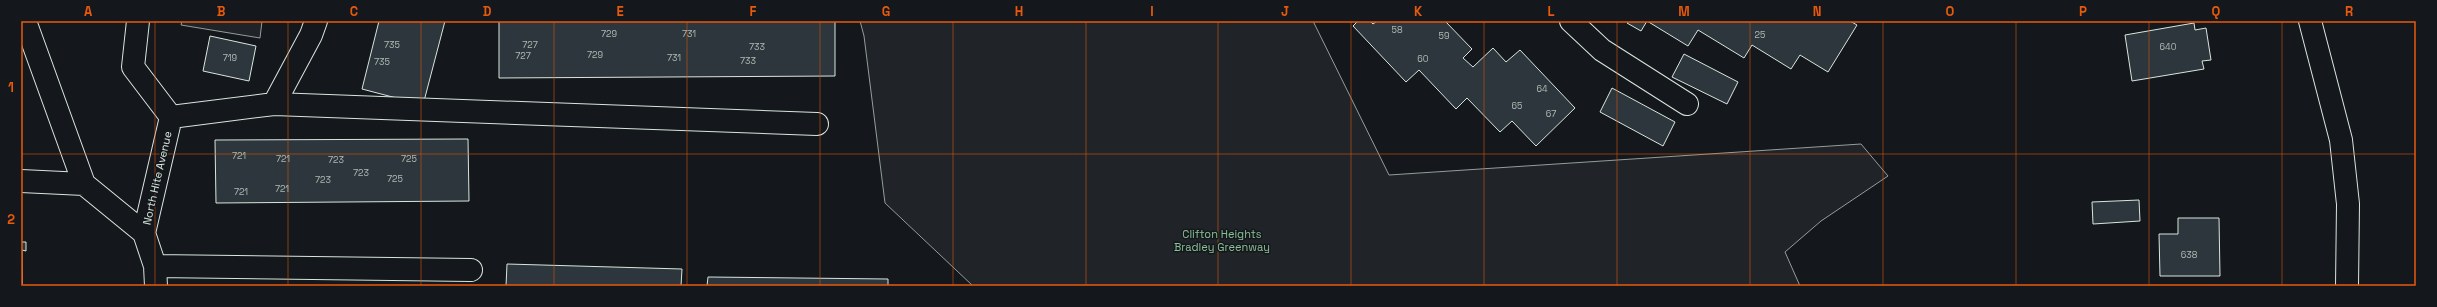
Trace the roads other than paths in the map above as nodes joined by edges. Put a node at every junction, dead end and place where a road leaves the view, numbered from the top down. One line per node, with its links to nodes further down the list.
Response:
1 (25, 21): 11 (street)
2 (138, 21): 8 (street)
3 (316, 21): 6 (street)
4 (1571, 21): 7 (street)
5 (2310, 21): 15 (street)
6 (274, 104): 8 (street); 9 (street)
7 (1687, 104)
8 (171, 116): 12 (street, North Hite Avenue)
9 (817, 124)
10 (21, 181): 11 (street)
11 (84, 184): 12 (street)
12 (144, 233): 14 (street, North Hite Avenue)
13 (471, 270): 14 (street)
14 (155, 276)
15 (2347, 286)

